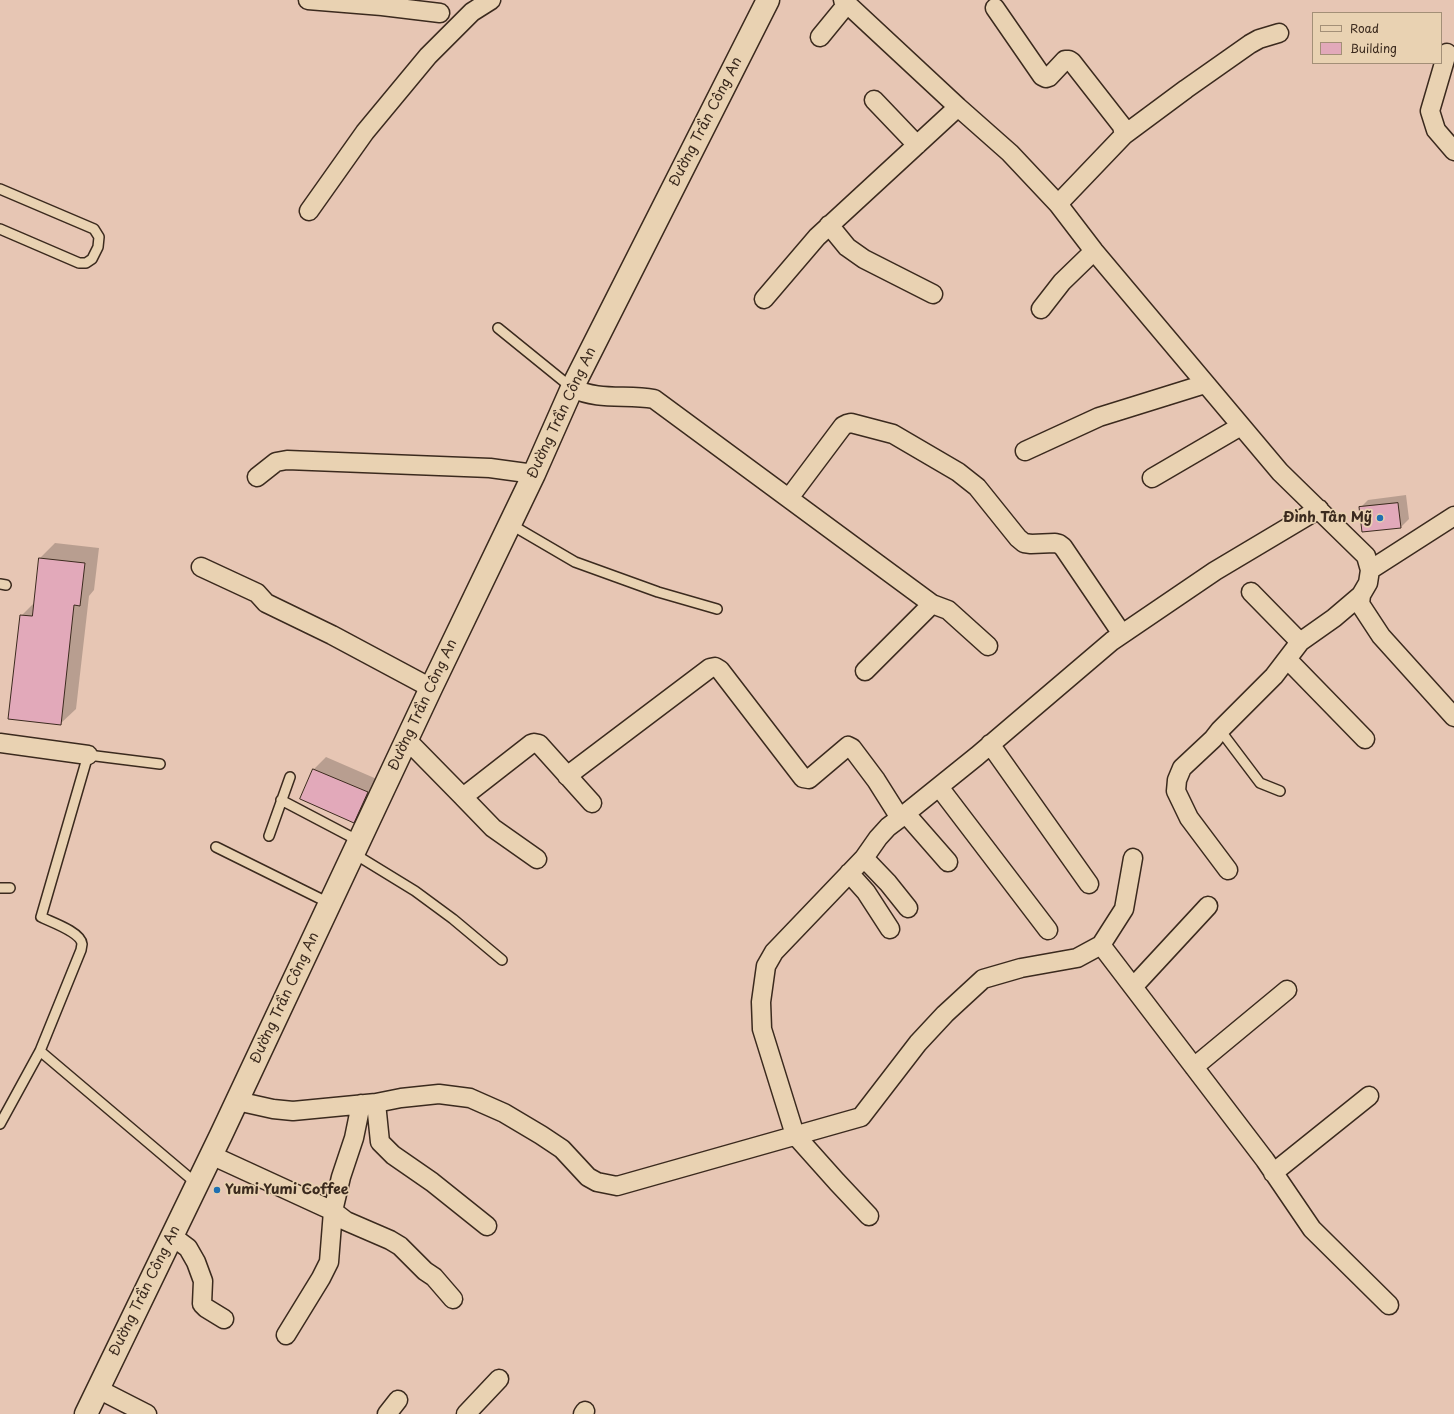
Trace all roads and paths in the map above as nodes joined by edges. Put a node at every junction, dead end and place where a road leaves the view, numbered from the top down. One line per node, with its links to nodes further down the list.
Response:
1 (308, 0): 5 (street)
2 (491, 0): 9 (street)
3 (768, 0): 28 (main road, Đường Trần Công An)
4 (845, 2): 10 (street); 13 (street)
5 (382, 3): 6 (street)
6 (437, 6): 9 (street)
7 (995, 8): 14 (street)
8 (1279, 33): 14 (street)
9 (450, 34): 19 (street)
10 (820, 38)
11 (1447, 53): 16 (street)
12 (874, 100): 15 (street)
13 (958, 107): 15 (street); 18 (street)
14 (1124, 135): 18 (street)
15 (916, 145): 20 (street)
16 (1454, 151)
17 (0, 189): 21 (lane)
18 (1058, 204): 22 (street)
19 (309, 210)
20 (830, 226): 23 (street); 24 (street)
21 (0, 228)
22 (1094, 251): 25 (street); 27 (street)
23 (933, 294)
24 (764, 300)
25 (1041, 308)
26 (498, 328): 28 (lane)
27 (1205, 384): 29 (street); 30 (street)
28 (572, 388): 31 (main road, Đường Trần Công An); 34 (street)
29 (1241, 426): 33 (street); 35 (street)
30 (1025, 451)
31 (534, 474): 32 (street); 37 (main road, Đường Trần Công An)
32 (257, 476)
33 (1152, 478)
34 (789, 498): 42 (street); 44 (street)
35 (1319, 509): 39 (street); 44 (street)
36 (1454, 516): 39 (street)
37 (509, 523): 43 (lane); 49 (main road, Đường Trần Công An)
38 (201, 567): 49 (street)
39 (1370, 570): 41 (street)
40 (1251, 592): 45 (street)
41 (1361, 595): 45 (street); 50 (street)
42 (932, 604): 46 (street); 48 (street)
43 (717, 609)
44 (1122, 634): 55 (street)
45 (1300, 642): 47 (street)
46 (988, 646)
47 (1287, 659): 51 (street); 52 (street)
48 (865, 672)
49 (431, 688): 53 (main road, Đường Trần Công An)
50 (1454, 717)
51 (1220, 730): 61 (lane); 73 (street)
52 (1365, 739)
53 (407, 740): 62 (street); 68 (main road, Đường Trần Công An)
54 (0, 744): 56 (street)
55 (990, 744): 60 (street); 75 (street)
56 (88, 755): 57 (lane); 87 (lane)
57 (160, 764)
58 (567, 776): 62 (street); 64 (street); 65 (street)
59 (290, 777): 63 (lane)
60 (939, 787): 65 (street); 82 (street)
61 (1280, 791)
62 (463, 797): 71 (street)
63 (281, 800): 66 (lane); 68 (lane)
64 (592, 803)
65 (903, 816): 69 (street); 72 (street)
66 (269, 836)
67 (216, 847): 78 (lane)
68 (356, 847): 78 (main road, Đường Trần Công An); 84 (lane)
69 (864, 858): 74 (street); 80 (street)
70 (1133, 858): 83 (street)
71 (537, 859)
72 (948, 862)
73 (1228, 870)
74 (849, 873): 81 (street); 93 (street)
75 (1089, 884)
76 (0, 888): 77 (lane)
77 (10, 888)
78 (329, 903): 90 (main road, Đường Trần Công An)
79 (1208, 906): 85 (street)
80 (908, 908)
81 (890, 929)
82 (1048, 930)
83 (1101, 945): 85 (street); 93 (street)
84 (502, 960)
85 (1133, 987): 88 (street)
86 (1287, 990): 88 (street)
87 (40, 1051): 92 (lane); 96 (lane)
88 (1194, 1067): 95 (street)
89 (1369, 1096): 95 (street)
90 (237, 1101): 91 (street); 94 (main road, Đường Trần Công An)
91 (369, 1103): 93 (street); 97 (street); 99 (street)
92 (0, 1124)
93 (795, 1135): 98 (street)
94 (211, 1155): 96 (main road, Đường Trần Công An); 97 (street)
95 (1273, 1173): 102 (street)
96 (197, 1184): 100 (main road, Đường Trần Công An)
97 (333, 1212): 101 (street); 104 (street)
98 (869, 1216)
99 (488, 1226)
100 (172, 1236): 103 (street); 106 (main road, Đường Trần Công An)
101 (453, 1299)
102 (1389, 1305)
103 (224, 1318)
104 (286, 1335)
105 (499, 1379): 111 (street)
106 (98, 1389): 108 (main road, Đường Trần Công An); 109 (street)
107 (398, 1400): 110 (street)
108 (86, 1414)
109 (146, 1414)
110 (387, 1414)
111 (466, 1414)

